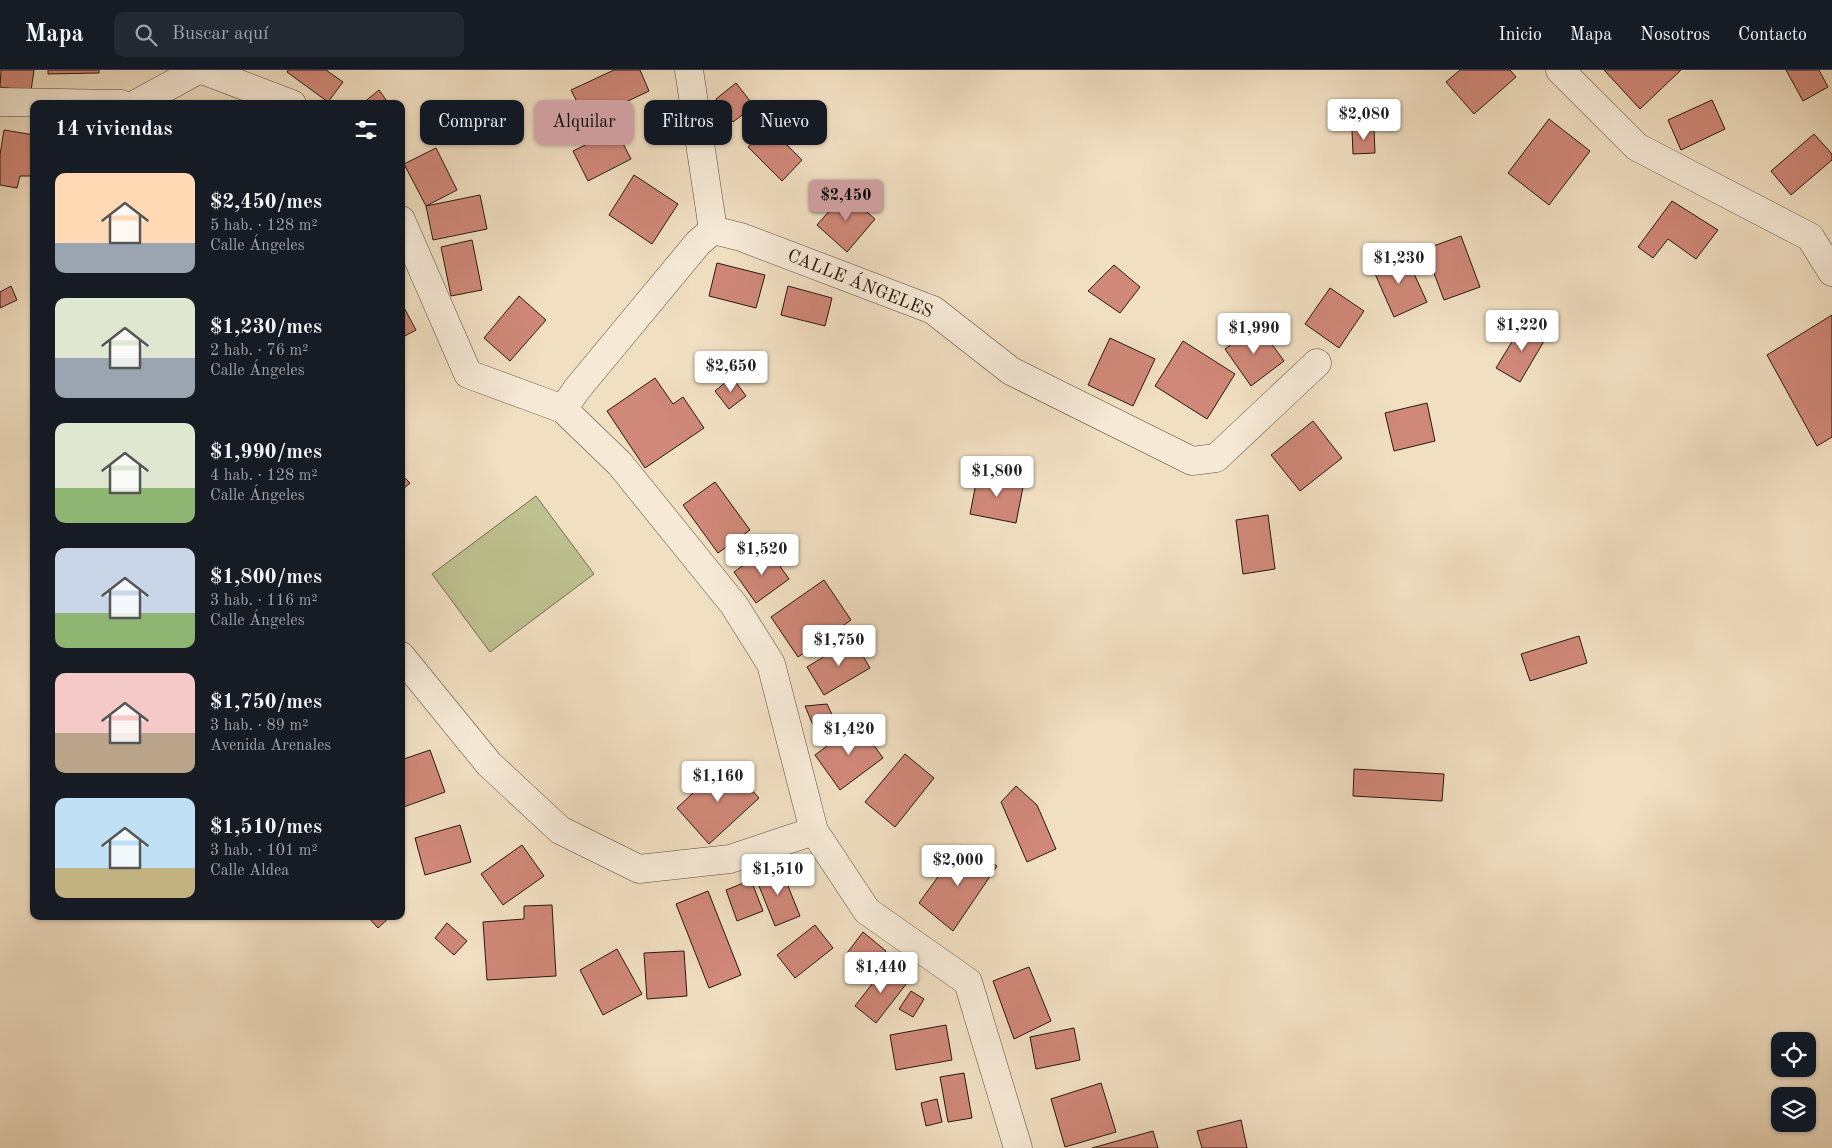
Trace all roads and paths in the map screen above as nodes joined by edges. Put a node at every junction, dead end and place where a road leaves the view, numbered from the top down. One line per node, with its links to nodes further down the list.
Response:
1 (200, 70): 4 (street); 5 (street)
2 (689, 70): 9 (street)
3 (1560, 70): 10 (street)
4 (144, 100)
5 (281, 100)
6 (0, 102): 7 (street)
7 (30, 102)
8 (405, 229): 12 (street)
9 (713, 230): 11 (street, CALLE ÁNGELES); 12 (street)
10 (1832, 272)
11 (1317, 363)
12 (562, 409): 14 (street)
13 (405, 661): 14 (street)
14 (814, 831): 15 (street)
15 (1018, 1148)

